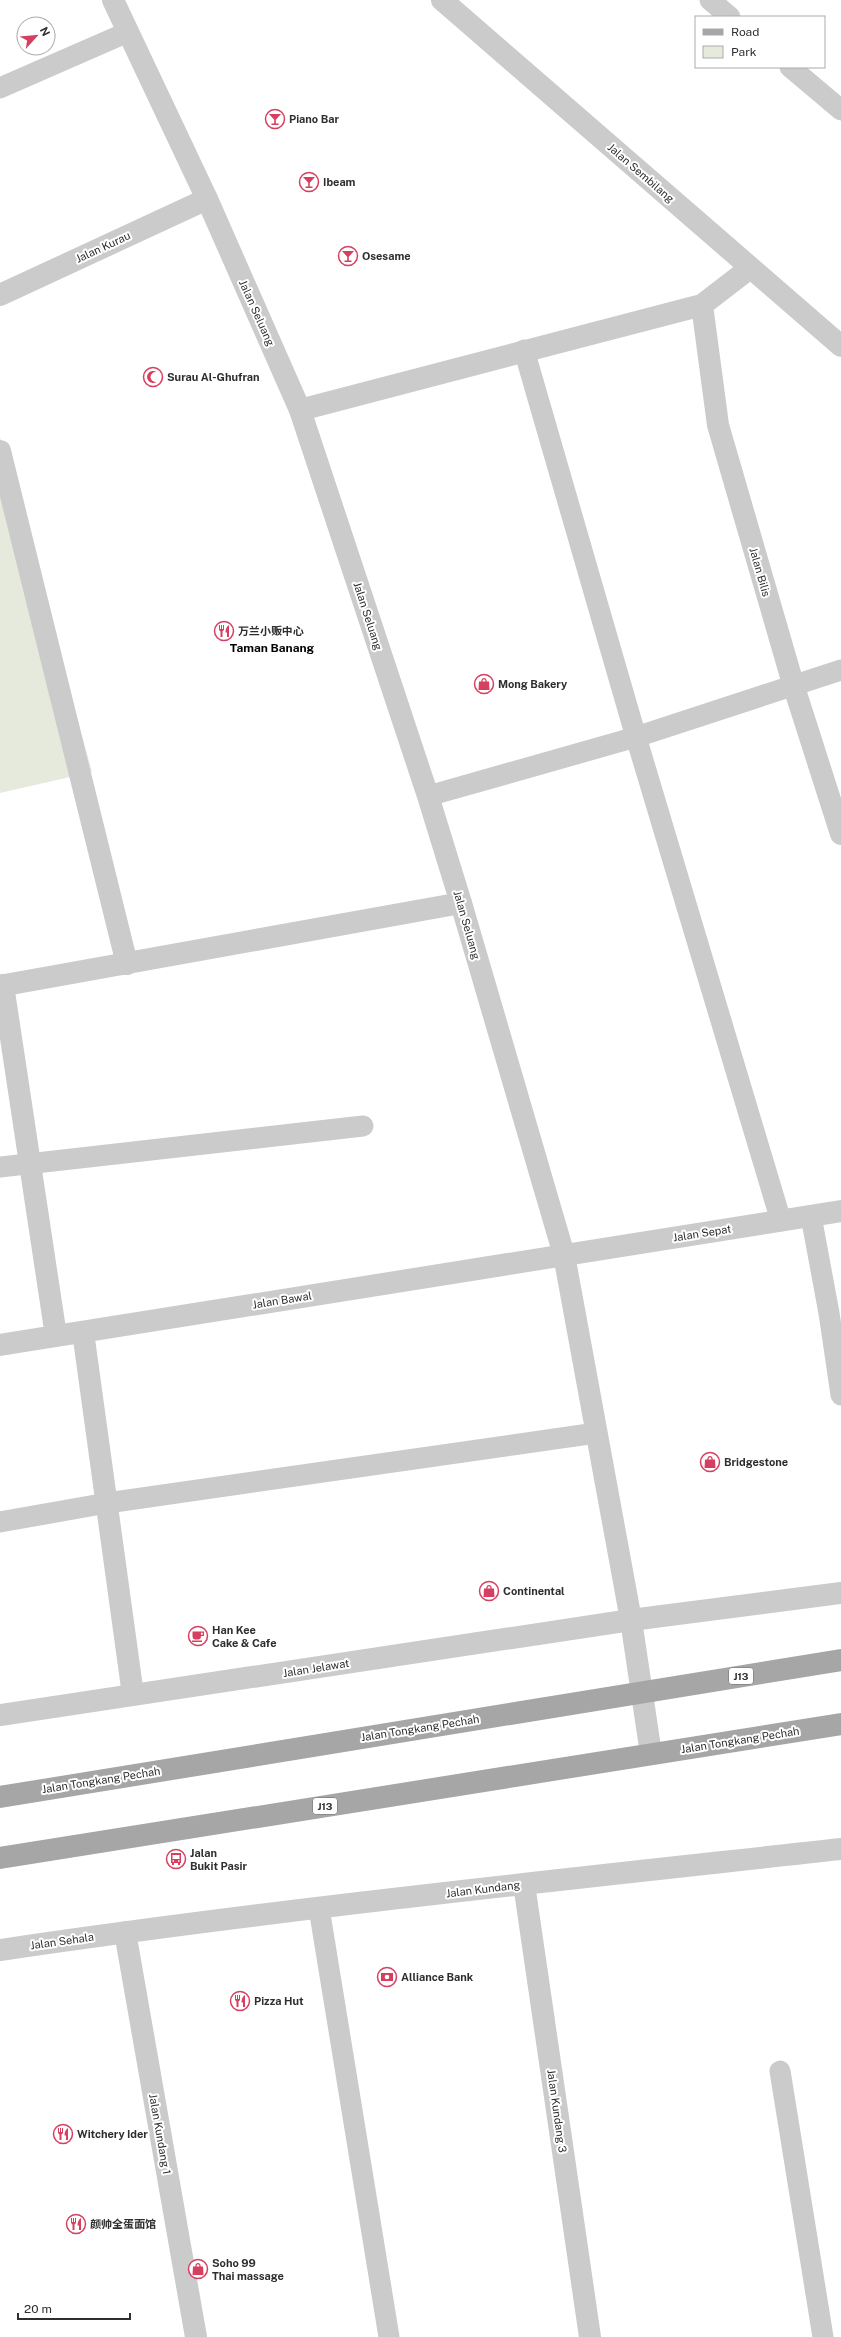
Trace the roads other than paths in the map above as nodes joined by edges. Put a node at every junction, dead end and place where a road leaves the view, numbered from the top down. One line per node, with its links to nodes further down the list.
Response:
1 (114, 0): 5 (street, Jalan Seluang)
2 (442, 0): 10 (street, Jalan Sembilang)
3 (710, 0): 4 (lane)
4 (729, 16)
5 (128, 32): 7 (lane); 9 (street, Jalan Seluang)
6 (791, 68): 8 (lane)
7 (0, 88)
8 (841, 110)
9 (207, 199): 11 (street, Jalan Kurau); 15 (street, Jalan Seluang)
10 (750, 268): 12 (street); 13 (street, Jalan Sembilang)
11 (0, 295)
12 (702, 305): 14 (street); 18 (street, Jalan Bilis)
13 (841, 346)
14 (524, 350): 15 (street); 19 (lane)
15 (300, 410): 20 (street, Jalan Seluang)
16 (0, 451): 23 (street)
17 (841, 670): 18 (lane)
18 (794, 687): 19 (lane); 21 (street, Jalan Bilis)
19 (636, 737): 20 (lane); 30 (lane)
20 (428, 796): 22 (street, Jalan Seluang)
21 (841, 834)
22 (461, 903): 23 (street); 31 (street, Jalan Seluang)
23 (127, 964): 24 (street)
24 (1, 985): 26 (street)
25 (363, 1126): 26 (lane)
26 (30, 1163): 27 (lane); 34 (street)
27 (0, 1167)
28 (841, 1211): 29 (street, Jalan Sepat)
29 (811, 1216): 30 (street, Jalan Sepat); 32 (lane)
30 (781, 1221): 31 (street, Jalan Sepat)
31 (564, 1255): 33 (street, Jalan Bawal); 37 (street, Jalan Seluang)
32 (835, 1312): 36 (lane)
33 (83, 1332): 34 (street, Jalan Bawal); 38 (street)
34 (56, 1336): 35 (street, Jalan Bawal)
35 (0, 1345)
36 (841, 1395)
37 (596, 1433): 38 (lane); 41 (street, Jalan Seluang)
38 (107, 1503): 39 (lane); 44 (street)
39 (0, 1522)
40 (841, 1593): 41 (street, Jalan Jelawat)
41 (631, 1620): 43 (street, Jalan Seluang); 44 (street, Jalan Jelawat)
42 (841, 1660): 43 (main road, Jalan Tongkang Pechah / J13)
43 (641, 1692): 47 (street, Jalan Seluang); 48 (main road, Jalan Tongkang Pechah / J13)
44 (133, 1695): 45 (street, Jalan Jelawat)
45 (0, 1715)
46 (841, 1724): 47 (main road, Jalan Tongkang Pechah / J13)
47 (651, 1754): 50 (main road, Jalan Tongkang Pechah / J13)
48 (0, 1797)
49 (841, 1849): 51 (street, Jalan Kundang)
50 (0, 1858)
51 (524, 1884): 52 (street, Jalan Kundang); 58 (street, Jalan Kundang 3)
52 (319, 1908): 53 (street, Jalan Kundang); 57 (lane)
53 (125, 1932): 54 (street, Jalan Sehala); 56 (street, Jalan Kundang 1)
54 (0, 1950)
55 (780, 2071): 59 (lane)
56 (196, 2337)
57 (389, 2337)
58 (590, 2337)
59 (823, 2337)

